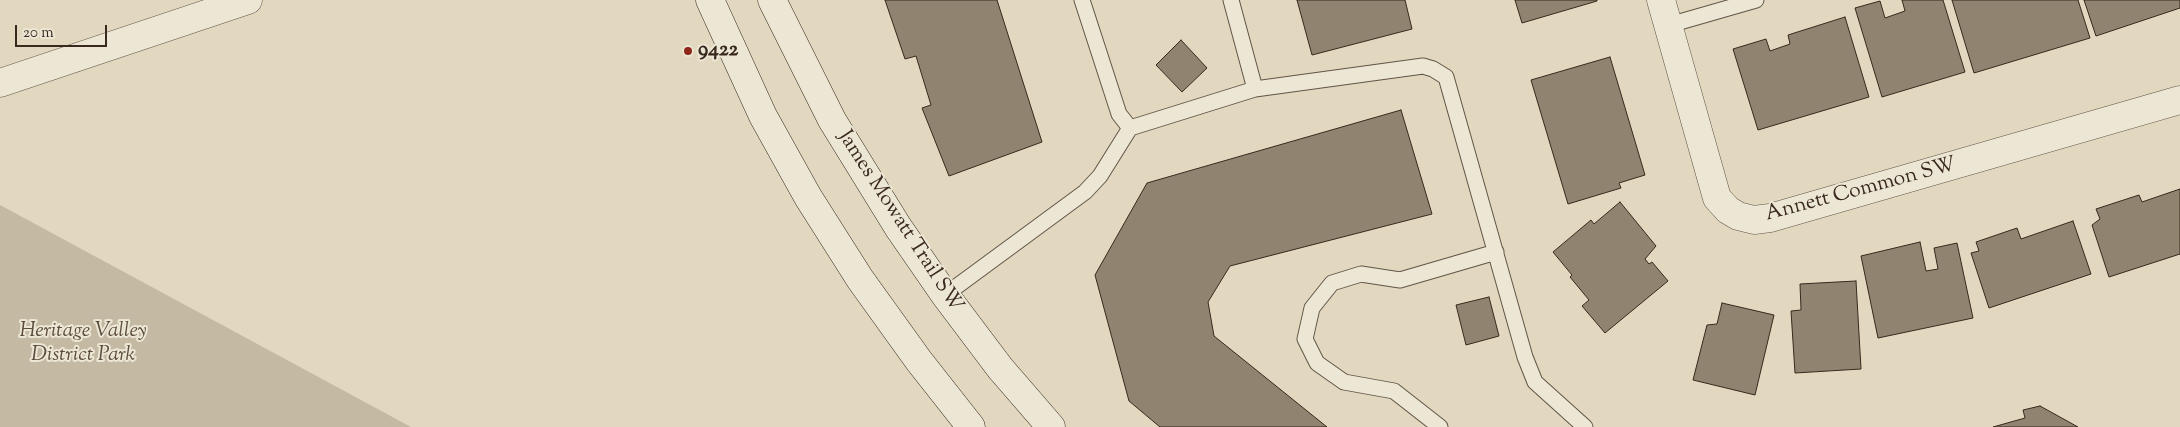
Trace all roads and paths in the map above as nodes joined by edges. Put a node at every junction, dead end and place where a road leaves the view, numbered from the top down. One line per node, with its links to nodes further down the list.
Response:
1 (248, 0): 8 (main road)
2 (710, 0): 14 (main road)
3 (772, 0): 13 (main road, James Mowatt Trail SW)
4 (1082, 0): 11 (lane)
5 (1231, 0): 9 (lane)
6 (1756, 0): 7 (lane)
7 (1665, 13): 10 (main road, Annett Common SW)
8 (0, 83)
9 (1255, 89): 11 (lane); 12 (lane)
10 (2180, 100)
11 (1130, 128): 13 (lane)
12 (1496, 252): 16 (lane); 17 (lane)
13 (945, 295): 15 (main road, James Mowatt Trail SW)
14 (971, 427)
15 (1051, 427)
16 (1440, 427)
17 (1585, 427)

